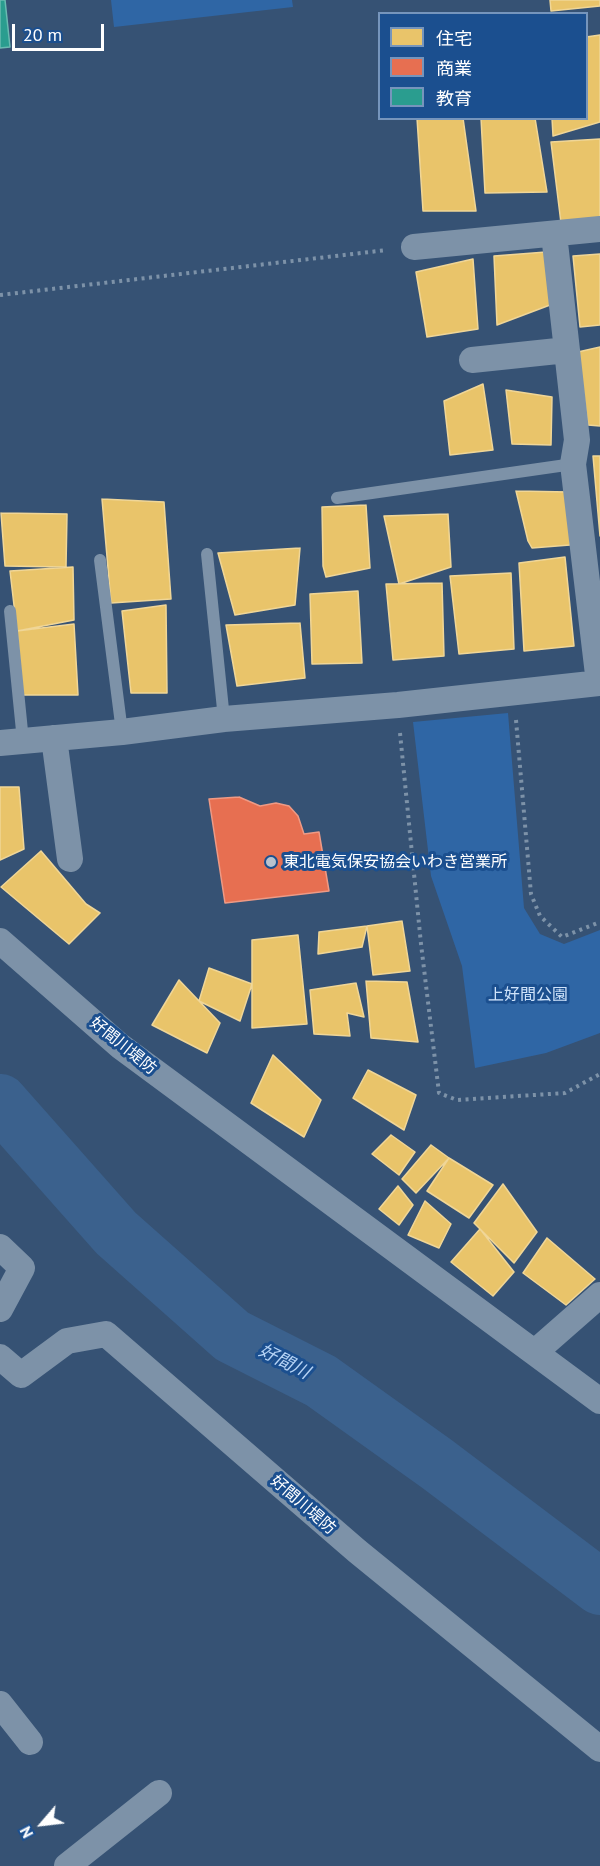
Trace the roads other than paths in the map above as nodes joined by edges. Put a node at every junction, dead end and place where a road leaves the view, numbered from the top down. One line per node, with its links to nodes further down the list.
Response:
1 (600, 229): 3 (street)
2 (555, 243): 4 (street)
3 (414, 247)
4 (567, 350): 5 (street); 6 (street)
5 (472, 360)
6 (573, 464): 7 (lane); 11 (street)
7 (337, 498)
8 (207, 554): 12 (lane)
9 (100, 560): 13 (lane)
10 (10, 611): 15 (lane)
11 (600, 683): 12 (street)
12 (224, 719): 13 (street)
13 (122, 732): 14 (street)
14 (54, 738): 15 (street); 16 (street)
15 (11, 742)
16 (70, 859)
17 (0, 941): 21 (street, 好間川堤防)
18 (0, 1247): 20 (street)
19 (600, 1295): 21 (street)
20 (0, 1309)
21 (535, 1352): 23 (street, 好間川堤防)
22 (0, 1357): 26 (street, 好間川堤防)
23 (600, 1401)
24 (0, 1704): 25 (street)
25 (30, 1742)
26 (600, 1749)
27 (159, 1793): 28 (street)
28 (67, 1866)

